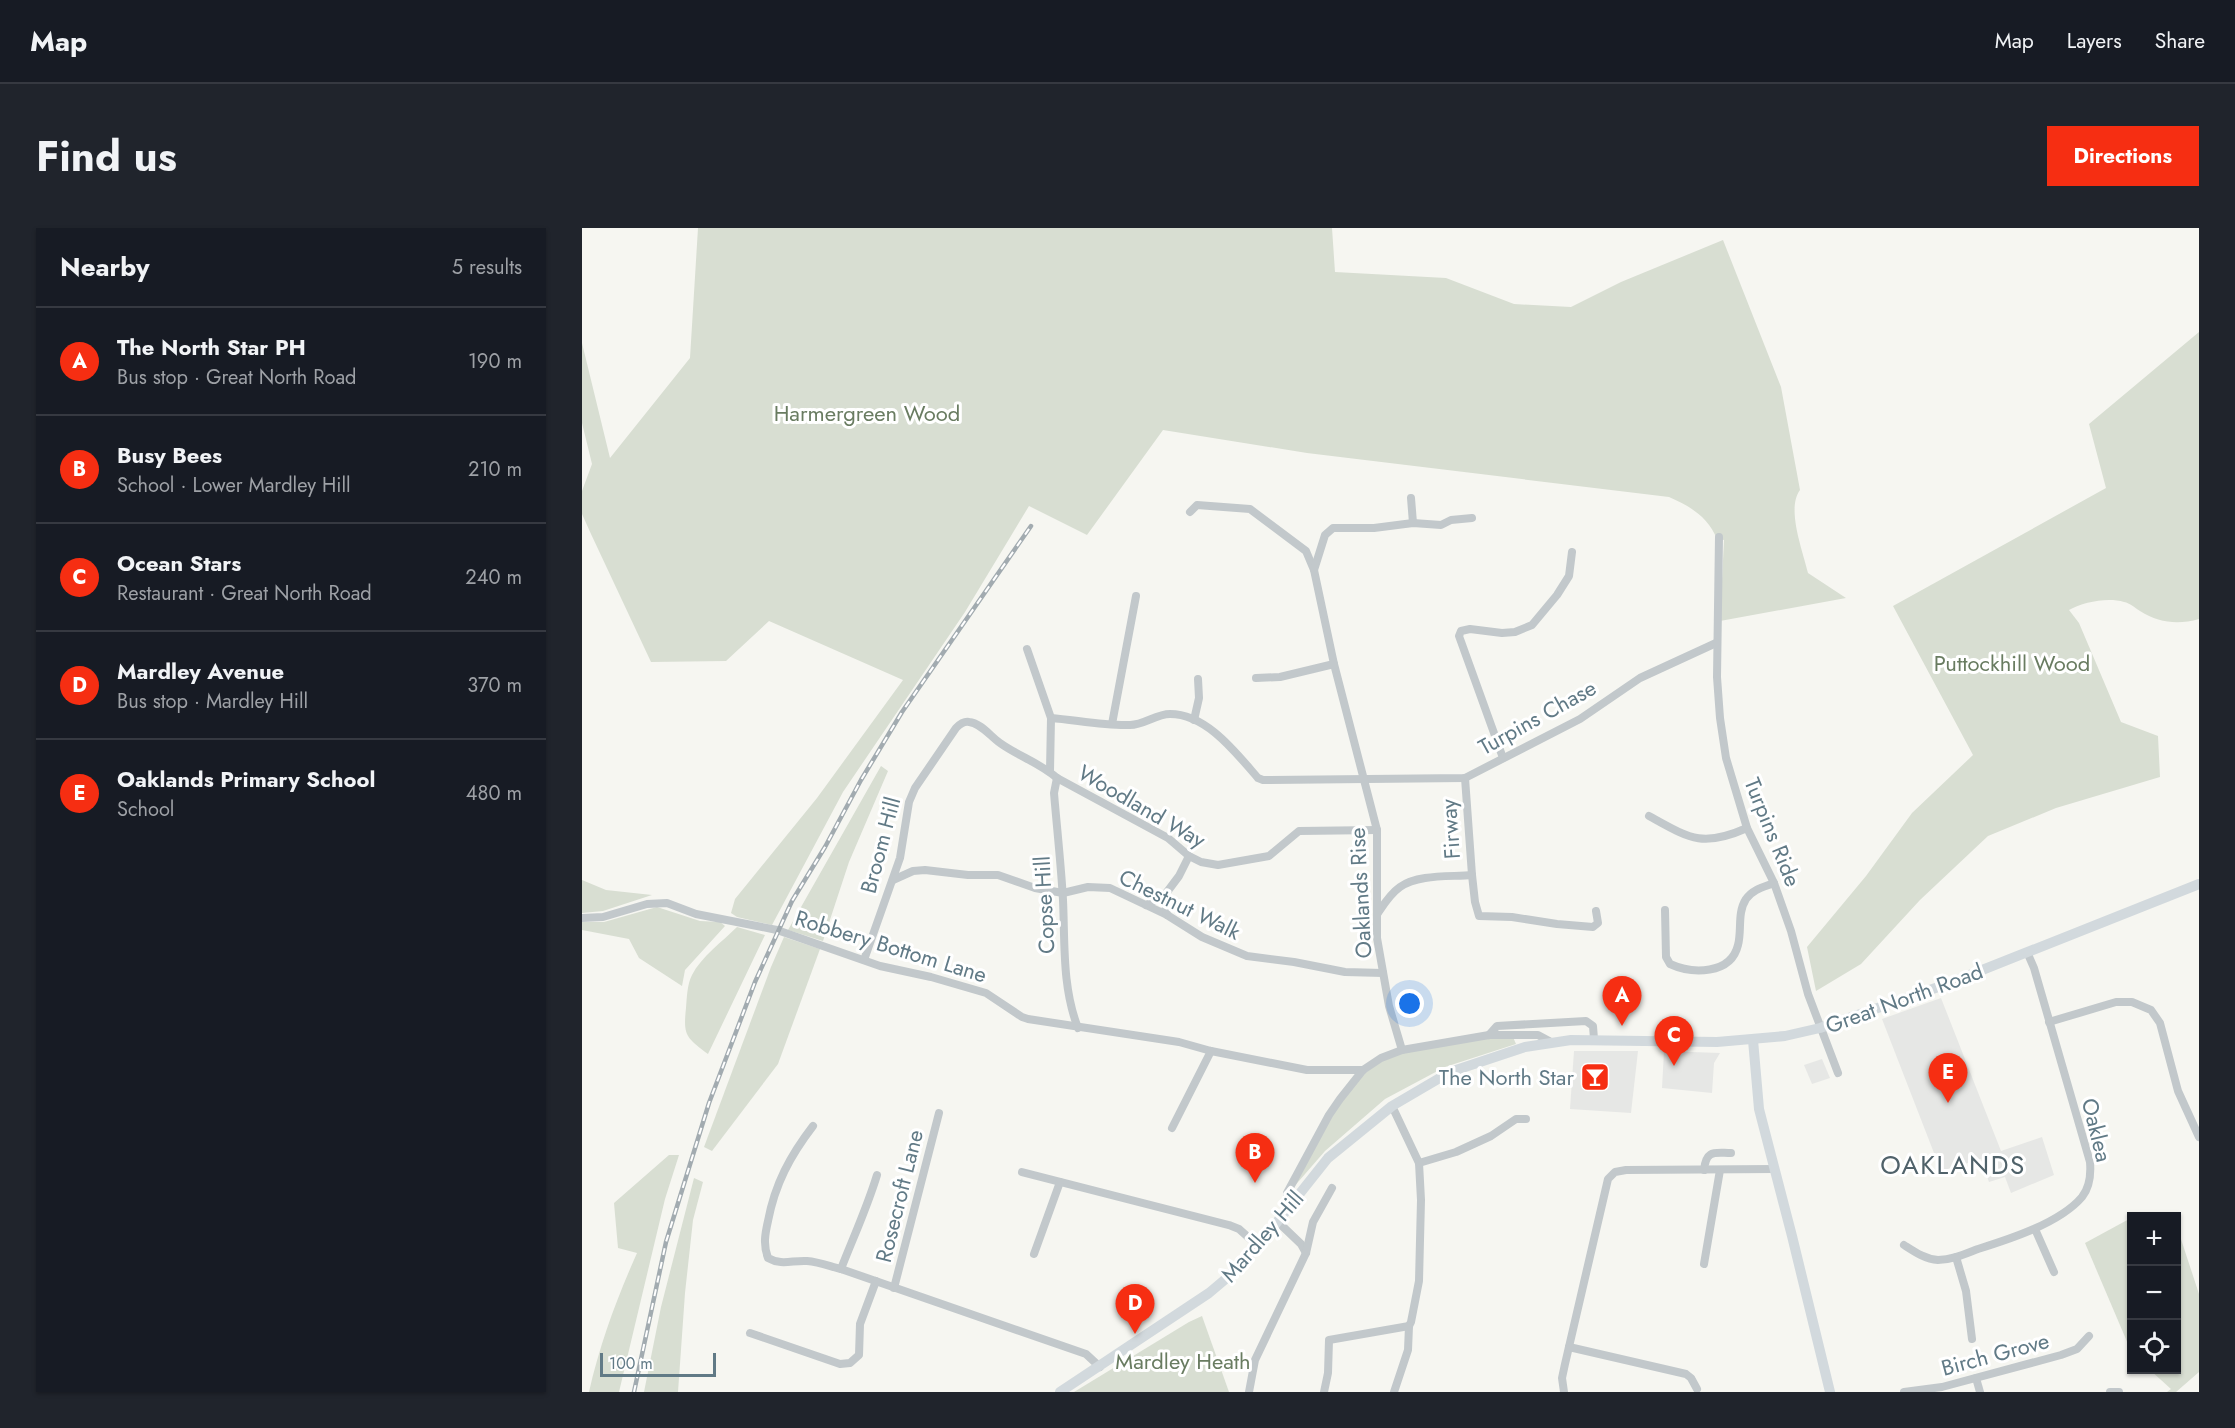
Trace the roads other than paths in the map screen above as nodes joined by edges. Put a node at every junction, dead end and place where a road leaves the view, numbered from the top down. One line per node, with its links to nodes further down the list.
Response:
1 (1411, 498): 4 (street)
2 (1190, 512): 7 (street)
3 (1472, 518): 4 (street, Oaklands Rise)
4 (1413, 523): 7 (street, Oaklands Rise)
5 (1719, 537): 9 (street, Turpins Ride)
6 (1572, 552): 18 (street)
7 (1314, 570): 11 (street, Oaklands Rise)
8 (1136, 596): 17 (street)
9 (1716, 643): 18 (street, Turpins Chase); 24 (street, Turpins Ride)
10 (1027, 649): 14 (street)
11 (1334, 664): 12 (street); 22 (street, Oaklands Rise)
12 (1257, 678)
13 (1198, 679): 15 (street)
14 (1051, 718): 17 (street); 19 (street)
15 (1194, 720): 17 (street); 22 (street, Turpins Chase)
16 (969, 722): 19 (street, Woodland Way); 28 (street, Broom Hill)
17 (1112, 724)
18 (1503, 758): 21 (street, Turpins Chase)
19 (1050, 771): 20 (street, Woodland Way)
20 (1057, 778): 26 (street, Woodland Way); 31 (street, Copse Hill)
21 (1465, 778): 22 (street, Turpins Chase); 27 (street, Firway)
22 (1365, 780): 25 (street, Oaklands Rise)
23 (1649, 816): 24 (street)
24 (1747, 828): 29 (street, Turpins Ride)
25 (1377, 830): 26 (street, Woodland Way); 37 (street, Oaklands Rise)
26 (1189, 856): 32 (street)
27 (1472, 875): 35 (street); 37 (street, Firway)
28 (893, 880): 31 (street, Chestnut Walk); 40 (street, Broom Hill)
29 (1774, 883): 34 (street); 44 (street, Turpins Ride)
30 (2199, 884): 39 (main road, Great North Road)
31 (1063, 893): 33 (street, Chestnut Walk); 43 (street, Copse Hill)
32 (1164, 896): 33 (street); 36 (street)
33 (1146, 905): 36 (street, Chestnut Walk)
34 (1665, 910)
35 (1596, 911)
36 (1167, 915): 41 (street, Chestnut Walk)
37 (1377, 915): 41 (street, Oaklands Rise)
38 (582, 918): 40 (street, Robbery Bottom Lane)
39 (2027, 952): 42 (street, Oaklea); 44 (main road, Great North Road)
40 (864, 960): 43 (street, Robbery Bottom Lane)
41 (1383, 973): 51 (street, Oaklands Rise)
42 (2049, 1022): 60 (street); 72 (street, Oaklea)
43 (1078, 1028): 52 (street, Robbery Bottom Lane)
44 (1820, 1028): 48 (main road, Great North Road); 54 (street, Turpins Ride)
45 (1489, 1035): 46 (street); 47 (street); 51 (street)
46 (1521, 1035): 49 (street); 50 (street)
47 (1594, 1039): 48 (main road, Great North Road); 49 (main road, Great North Road)
48 (1753, 1040): 63 (main road)
49 (1551, 1042): 50 (main road, Great North Road)
50 (1525, 1047): 55 (main road, Great North Road)
51 (1402, 1050): 53 (street)
52 (1211, 1051): 53 (street, Robbery Bottom Lane); 59 (street)
53 (1363, 1071): 70 (street)
54 (1838, 1073)
55 (1392, 1106): 62 (street); 70 (main road, Mardley Hill)
56 (939, 1113): 82 (street, Rosecroft Lane)
57 (1526, 1119): 62 (street)
58 (813, 1126): 79 (street)
59 (1172, 1128)
60 (2199, 1137)
61 (1731, 1153): 64 (street)
62 (1419, 1163): 83 (street)
63 (1774, 1169): 65 (street); 96 (main road)
64 (1704, 1170): 65 (street); 87 (street)
65 (1720, 1170): 78 (street)
66 (1022, 1172): 68 (street)
67 (877, 1175): 79 (street)
68 (1060, 1182): 74 (street); 76 (street)
69 (1332, 1188): 75 (street)
70 (1292, 1202): 71 (main road, Mardley Hill)
71 (1277, 1221): 74 (main road, Mardley Hill); 75 (street)
72 (2035, 1229): 77 (street, Oaklea); 80 (street)
73 (1904, 1245): 77 (street, Oaklea)
74 (1258, 1246): 88 (main road, Mardley Hill)
75 (1306, 1253): 92 (street)
76 (1034, 1254)
77 (1956, 1257): 86 (street)
78 (1704, 1264)
79 (841, 1269): 81 (street)
80 (2054, 1272)
81 (876, 1281): 82 (street); 84 (street)
82 (894, 1288): 88 (street)
83 (1409, 1326): 93 (street); 94 (street)
84 (750, 1333)
85 (2089, 1336): 89 (street, Birch Grove)
86 (1972, 1339)
87 (1569, 1347): 90 (street); 95 (street)
88 (1100, 1367): 91 (main road, Mardley Hill)
89 (1976, 1378): 97 (street, Birch Grove); 98 (street)
90 (1699, 1391)
91 (1060, 1392)
92 (1249, 1392)
93 (1324, 1392)
94 (1394, 1392)
95 (1564, 1392)
96 (1830, 1392)
97 (1904, 1392)
98 (1980, 1392)
99 (2110, 1392): 100 (street)
100 (2119, 1392)

